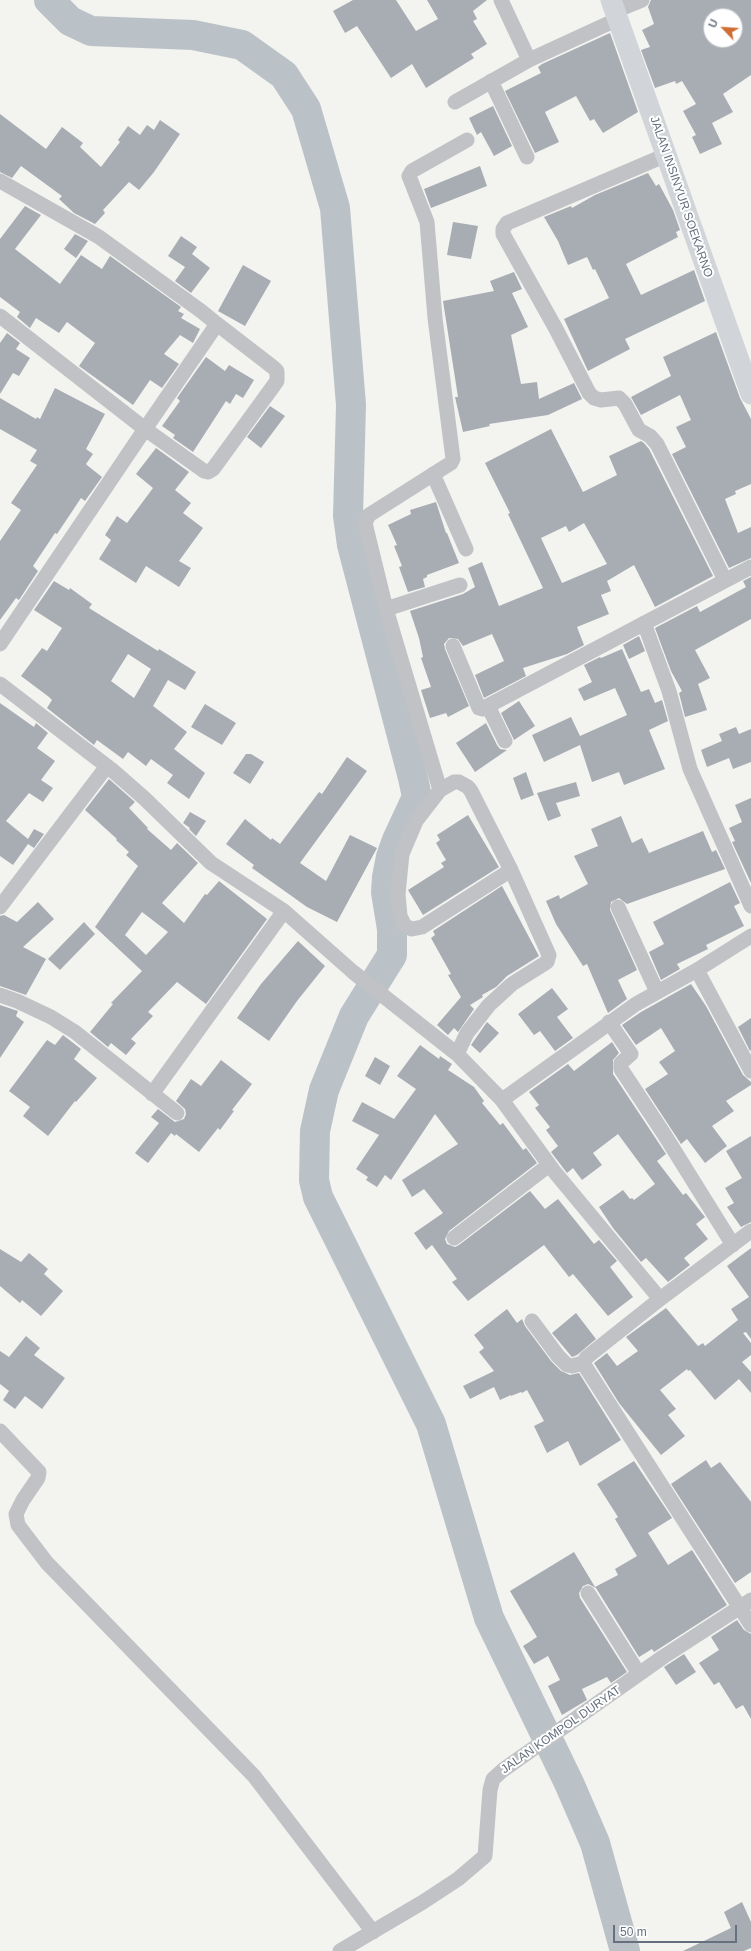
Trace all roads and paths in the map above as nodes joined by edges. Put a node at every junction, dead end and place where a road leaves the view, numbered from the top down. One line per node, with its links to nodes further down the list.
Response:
1 (501, 0): 4 (street)
2 (642, 0): 3 (street)
3 (615, 10): 4 (street); 8 (main road, JALAN INSINYUR SOEKARNO)
4 (529, 60): 5 (street)
5 (491, 81): 6 (street); 9 (street)
6 (455, 102)
7 (467, 140): 15 (street)
8 (666, 156): 13 (main road, JALAN INSINYUR SOEKARNO); 18 (street)
9 (527, 157)
10 (0, 181): 12 (street)
11 (0, 316): 14 (street)
12 (217, 324): 14 (street); 14 (street)
13 (751, 394)
14 (145, 429): 22 (street)
15 (433, 474): 16 (street); 20 (street)
16 (466, 549)
17 (751, 567): 18 (street)
18 (725, 580): 21 (street)
19 (460, 585): 20 (street)
20 (386, 609): 28 (street)
21 (644, 623): 25 (street); 30 (street)
22 (0, 644)
23 (452, 646): 25 (street)
24 (0, 684): 27 (street)
25 (488, 706): 26 (street)
26 (505, 741)
27 (107, 766): 31 (street); 33 (street)
28 (440, 790): 29 (street); 29 (street)
29 (511, 870): 39 (street)
30 (751, 906)
31 (0, 907)
32 (618, 907): 36 (street)
33 (284, 911): 39 (street); 41 (street)
34 (751, 936): 35 (street)
35 (697, 970): 36 (street); 40 (street)
36 (657, 992): 38 (street)
37 (0, 995): 41 (street)
38 (609, 1022): 42 (street); 47 (street)
39 (457, 1054): 42 (street)
40 (751, 1071)
41 (152, 1094): 43 (street)
42 (502, 1100): 44 (street)
43 (177, 1113)
44 (549, 1165): 46 (street); 48 (street)
45 (751, 1231): 47 (street)
46 (454, 1238)
47 (733, 1245): 48 (street)
48 (660, 1299): 50 (street)
49 (532, 1321): 50 (street)
50 (583, 1363): 53 (street)
51 (0, 1431): 56 (street)
52 (588, 1593): 55 (street)
53 (745, 1604): 54 (street); 55 (street, JALAN KOMPOL DURYAT)
54 (751, 1625)
55 (639, 1674): 56 (street, JALAN KOMPOL DURYAT)
56 (373, 1932): 57 (street, JALAN KOMPOL DURYAT)
57 (340, 1951)

